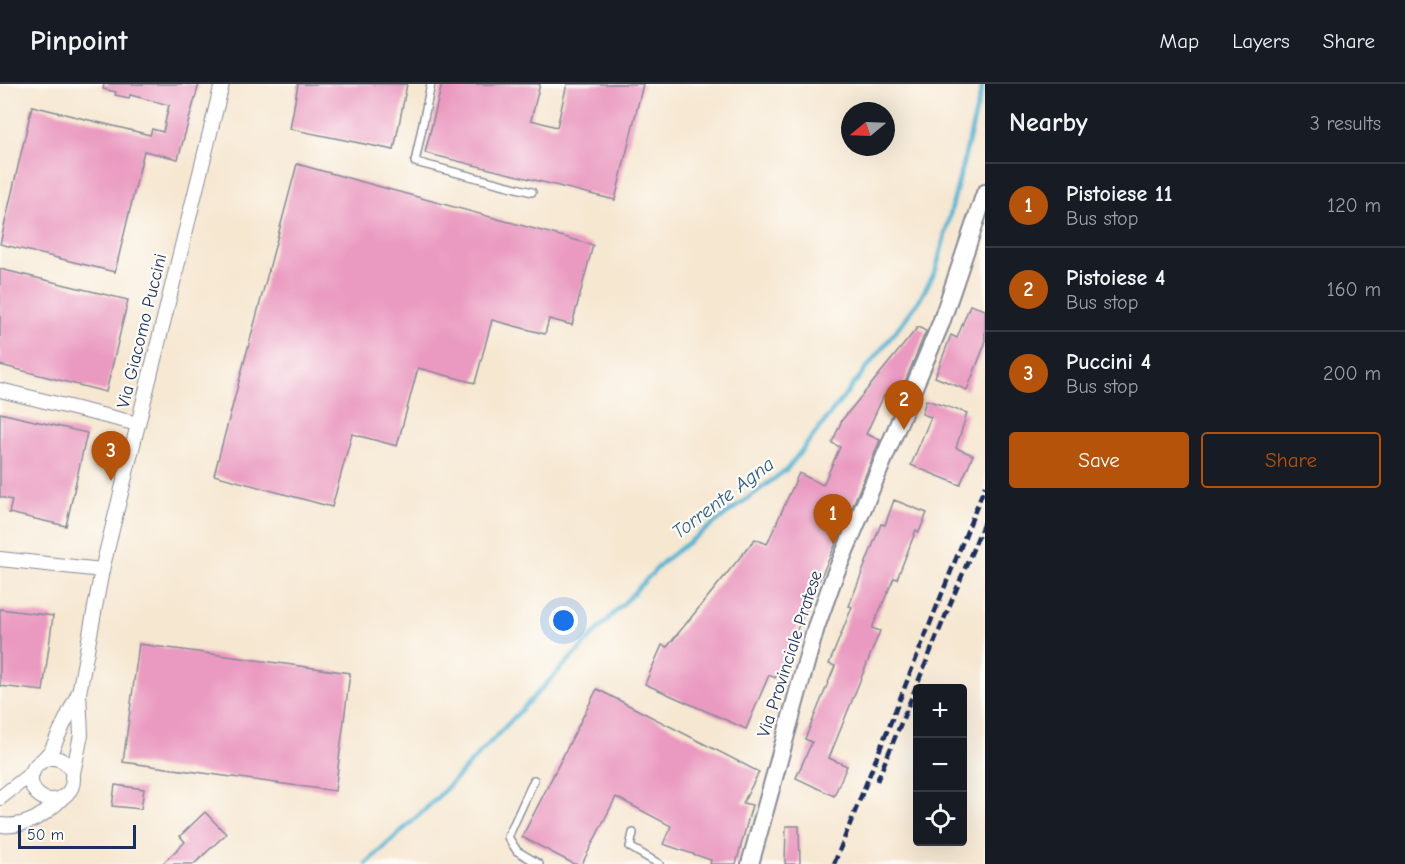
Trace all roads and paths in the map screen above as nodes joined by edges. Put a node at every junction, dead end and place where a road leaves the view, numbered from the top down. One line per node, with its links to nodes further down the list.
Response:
1 (222, 84): 6 (street, Via Giacomo Puccini)
2 (431, 84): 3 (lane)
3 (532, 192)
4 (985, 192): 19 (street, Via Provinciale Pratese)
5 (0, 390): 6 (street)
6 (138, 424): 8 (street, Via Giacomo Puccini)
7 (0, 559): 8 (street)
8 (102, 570): 9 (street, Via Giacomo Puccini)
9 (79, 693): 10 (street, Via Giacomo Puccini); 11 (street, Via Giacomo Puccini)
10 (37, 767): 11 (street); 13 (street); 14 (street, Via Giacomo Puccini)
11 (72, 778): 13 (street)
12 (534, 780): 17 (lane)
13 (65, 796): 15 (street)
14 (0, 798)
15 (0, 825)
16 (633, 833): 18 (lane)
17 (539, 864)
18 (659, 864)
19 (750, 864)

